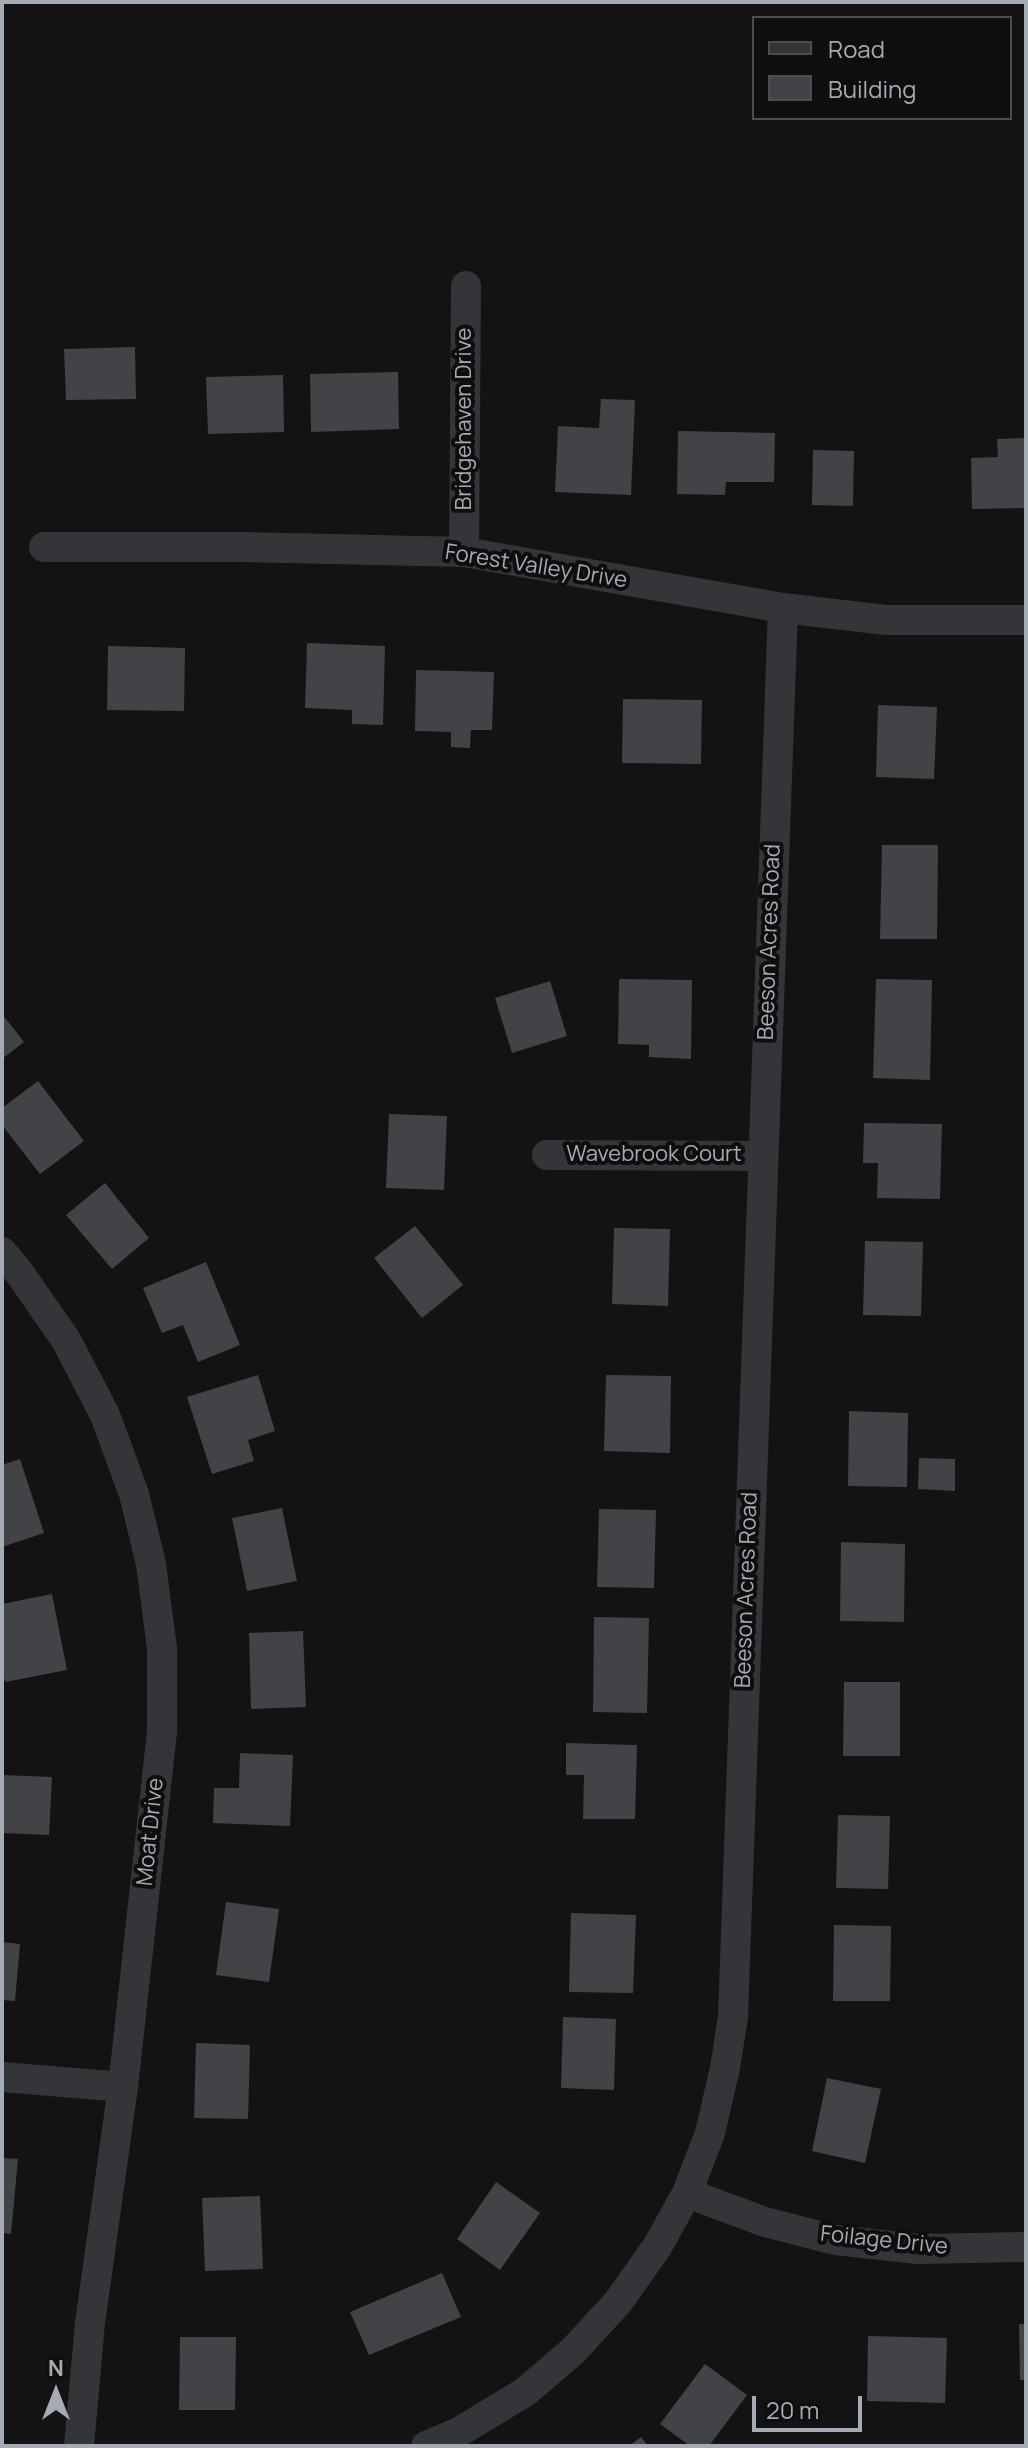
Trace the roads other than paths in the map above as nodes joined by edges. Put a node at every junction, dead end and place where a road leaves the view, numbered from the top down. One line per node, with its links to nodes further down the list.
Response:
1 (466, 286): 3 (street, Bridgehaven Drive)
2 (44, 547): 3 (street, Forest Valley Drive)
3 (464, 552): 4 (street, Forest Valley Drive)
4 (783, 608): 5 (street, Forest Valley Drive); 7 (street, Beeson Acres Road)
5 (1026, 620)
6 (547, 1155): 7 (street, Wavebrook Court)
7 (762, 1156): 11 (street, Beeson Acres Road)
8 (2, 1252): 10 (street, Moat Drive)
9 (2, 2077): 10 (street)
10 (123, 2087): 13 (street, Moat Drive)
11 (687, 2193): 12 (street, Foilage Drive); 14 (street, Beeson Acres Road)
12 (1026, 2247)
13 (79, 2446)
14 (426, 2446)

